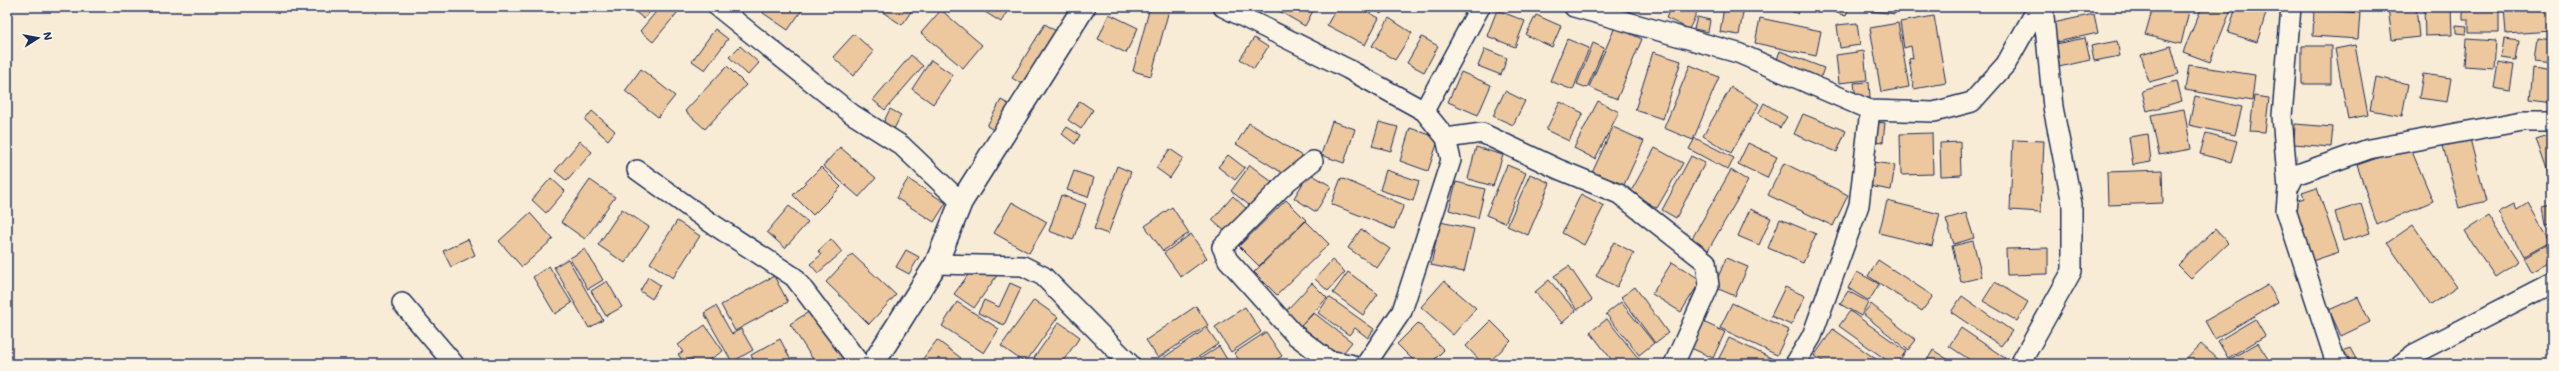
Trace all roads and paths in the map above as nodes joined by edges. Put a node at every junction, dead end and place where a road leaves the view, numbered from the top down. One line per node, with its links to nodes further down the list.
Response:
1 (718, 7): 16 (street)
2 (1084, 7): 16 (street)
3 (1223, 7): 10 (street)
4 (1480, 7): 10 (street)
5 (1574, 7): 9 (street)
6 (2038, 7): 9 (street)
7 (2043, 7): 28 (street)
8 (2291, 7): 15 (street)
9 (1870, 110): 27 (street)
10 (1424, 111): 12 (street)
11 (2552, 121): 15 (street)
12 (1446, 138): 25 (street); 26 (street)
13 (1313, 161): 24 (street)
14 (637, 170): 21 (street)
15 (2288, 189): 29 (street)
16 (961, 202): 17 (street)
17 (936, 264): 22 (street); 23 (street)
18 (2552, 283): 30 (street)
19 (402, 303): 20 (street)
20 (454, 364)
21 (860, 364)
22 (873, 364)
23 (1130, 364)
24 (1350, 364)
25 (1366, 364)
26 (1674, 364)
27 (1795, 364)
28 (2020, 364)
29 (2340, 364)
30 (2401, 364)

